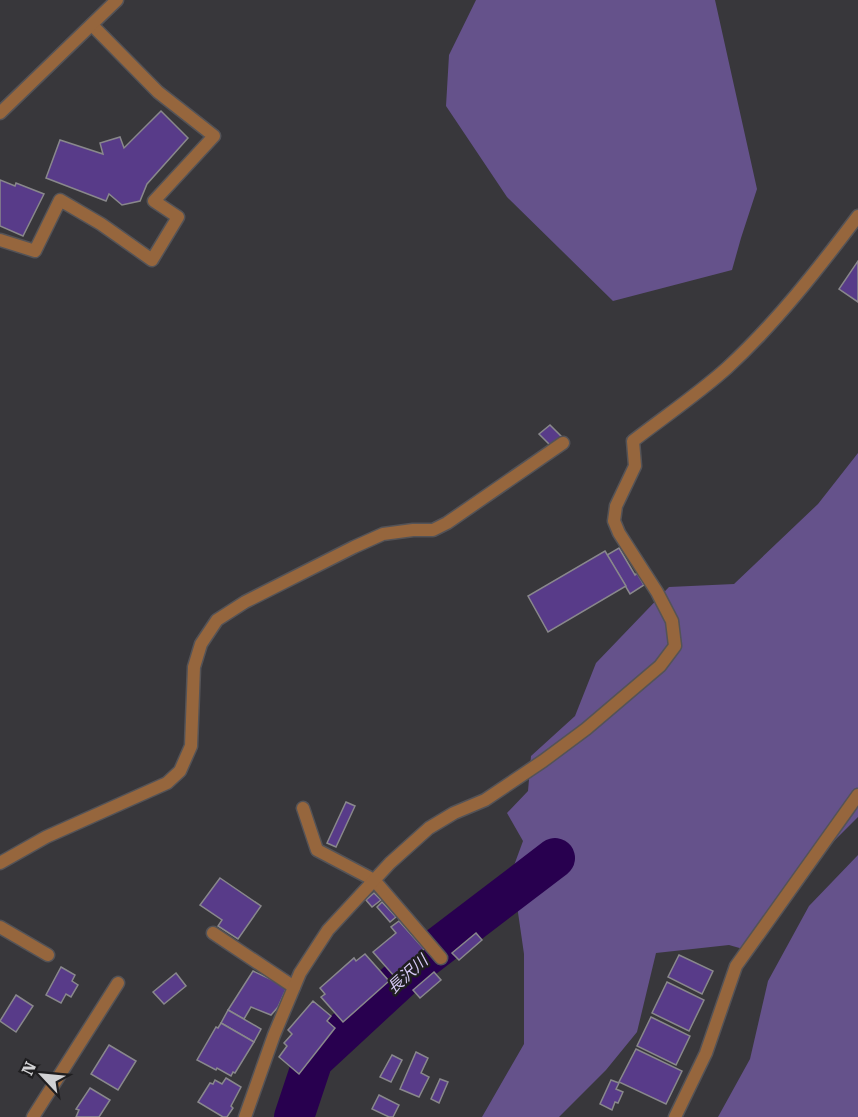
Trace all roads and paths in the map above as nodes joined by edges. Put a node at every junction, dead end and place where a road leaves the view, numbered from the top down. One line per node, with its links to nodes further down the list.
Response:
1 (117, 0): 2 (street)
2 (92, 25): 3 (street); 5 (street)
3 (0, 113)
4 (858, 216): 10 (street)
5 (0, 240)
6 (563, 444): 9 (street)
7 (858, 795): 19 (street)
8 (303, 808): 10 (street)
9 (0, 863)
10 (374, 880): 14 (street); 16 (street)
11 (0, 927): 13 (street)
12 (213, 933): 16 (street)
13 (48, 955)
14 (441, 958)
15 (118, 983): 17 (street)
16 (294, 987): 18 (street)
17 (33, 1117)
18 (245, 1117)
19 (675, 1117)

